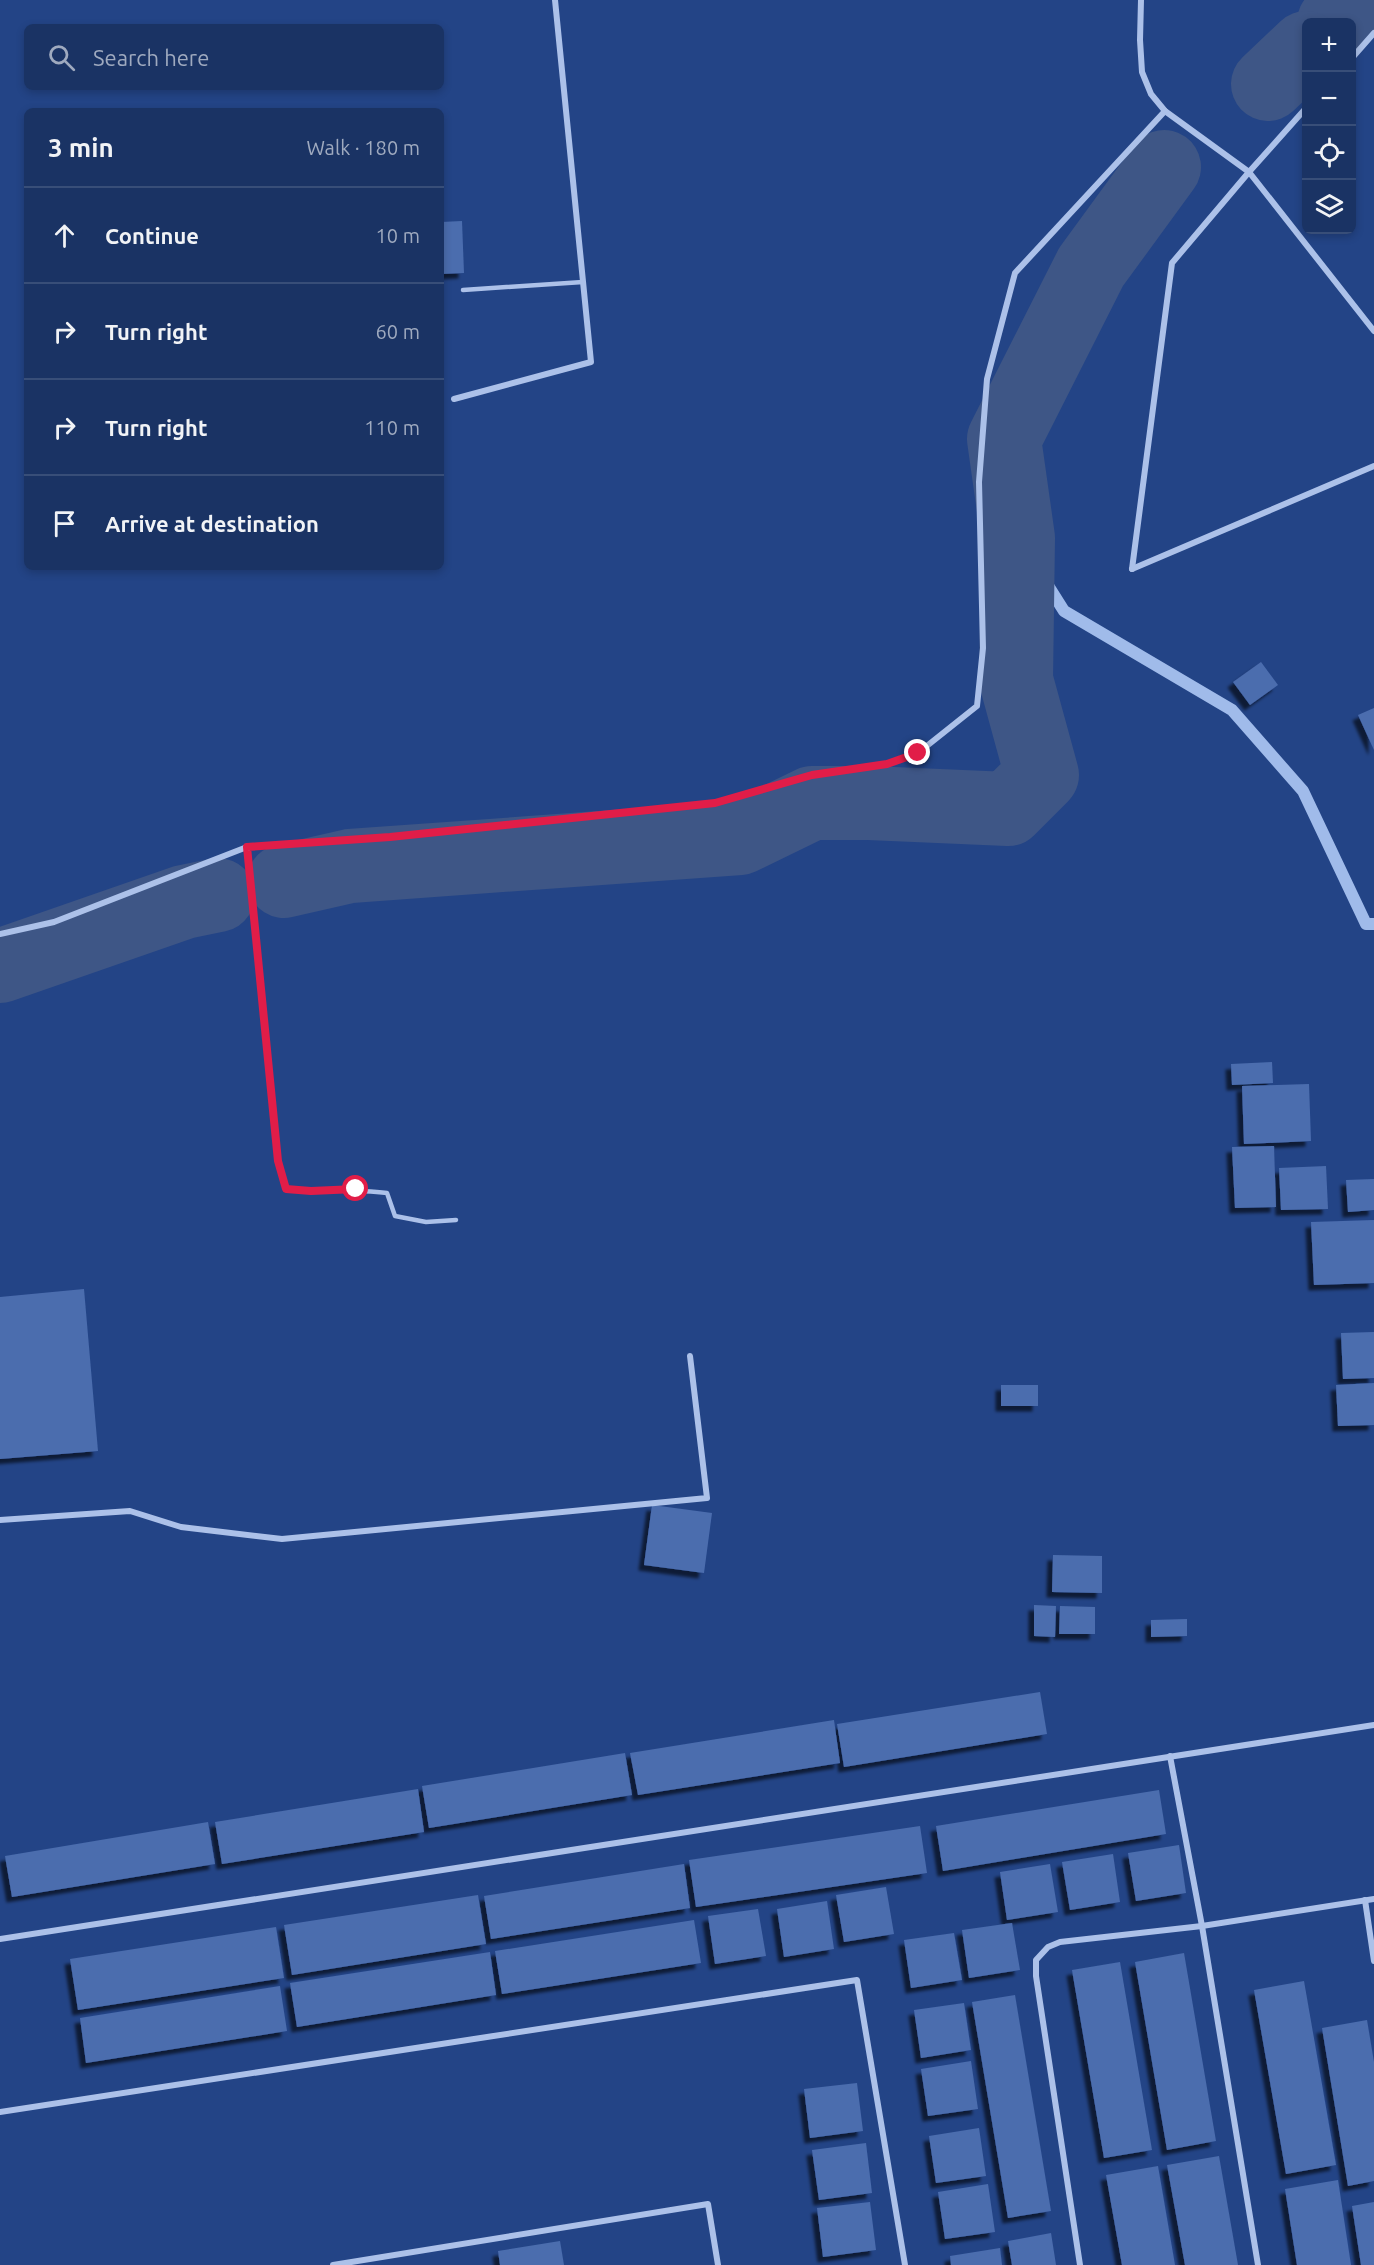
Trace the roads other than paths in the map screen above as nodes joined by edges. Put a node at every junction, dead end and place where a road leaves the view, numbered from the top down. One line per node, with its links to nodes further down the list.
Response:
1 (555, 0): 8 (street)
2 (1141, 0): 5 (street)
3 (1374, 33): 4 (street)
4 (1356, 53)
5 (1165, 111): 7 (street); 13 (street)
6 (1302, 112): 7 (street)
7 (1249, 172): 10 (street); 12 (street)
8 (583, 282): 9 (lane); 11 (street)
9 (463, 290)
10 (1374, 331)
11 (454, 399)
12 (1374, 466)
13 (247, 847): 14 (street); 15 (lane)
14 (0, 934)
15 (456, 1220)
16 (690, 1356): 17 (street)
17 (0, 1520)
18 (1374, 1725): 19 (street)
19 (1170, 1756): 22 (street); 23 (street)
20 (1374, 1899): 21 (street)
21 (1365, 1900): 22 (street); 24 (street)
22 (1202, 1926): 29 (street); 30 (street)
23 (0, 1939)
24 (1374, 1961)
25 (0, 2112): 28 (street)
26 (333, 2265): 27 (street)
27 (718, 2265)
28 (904, 2265)
29 (1080, 2265)
30 (1258, 2265)

